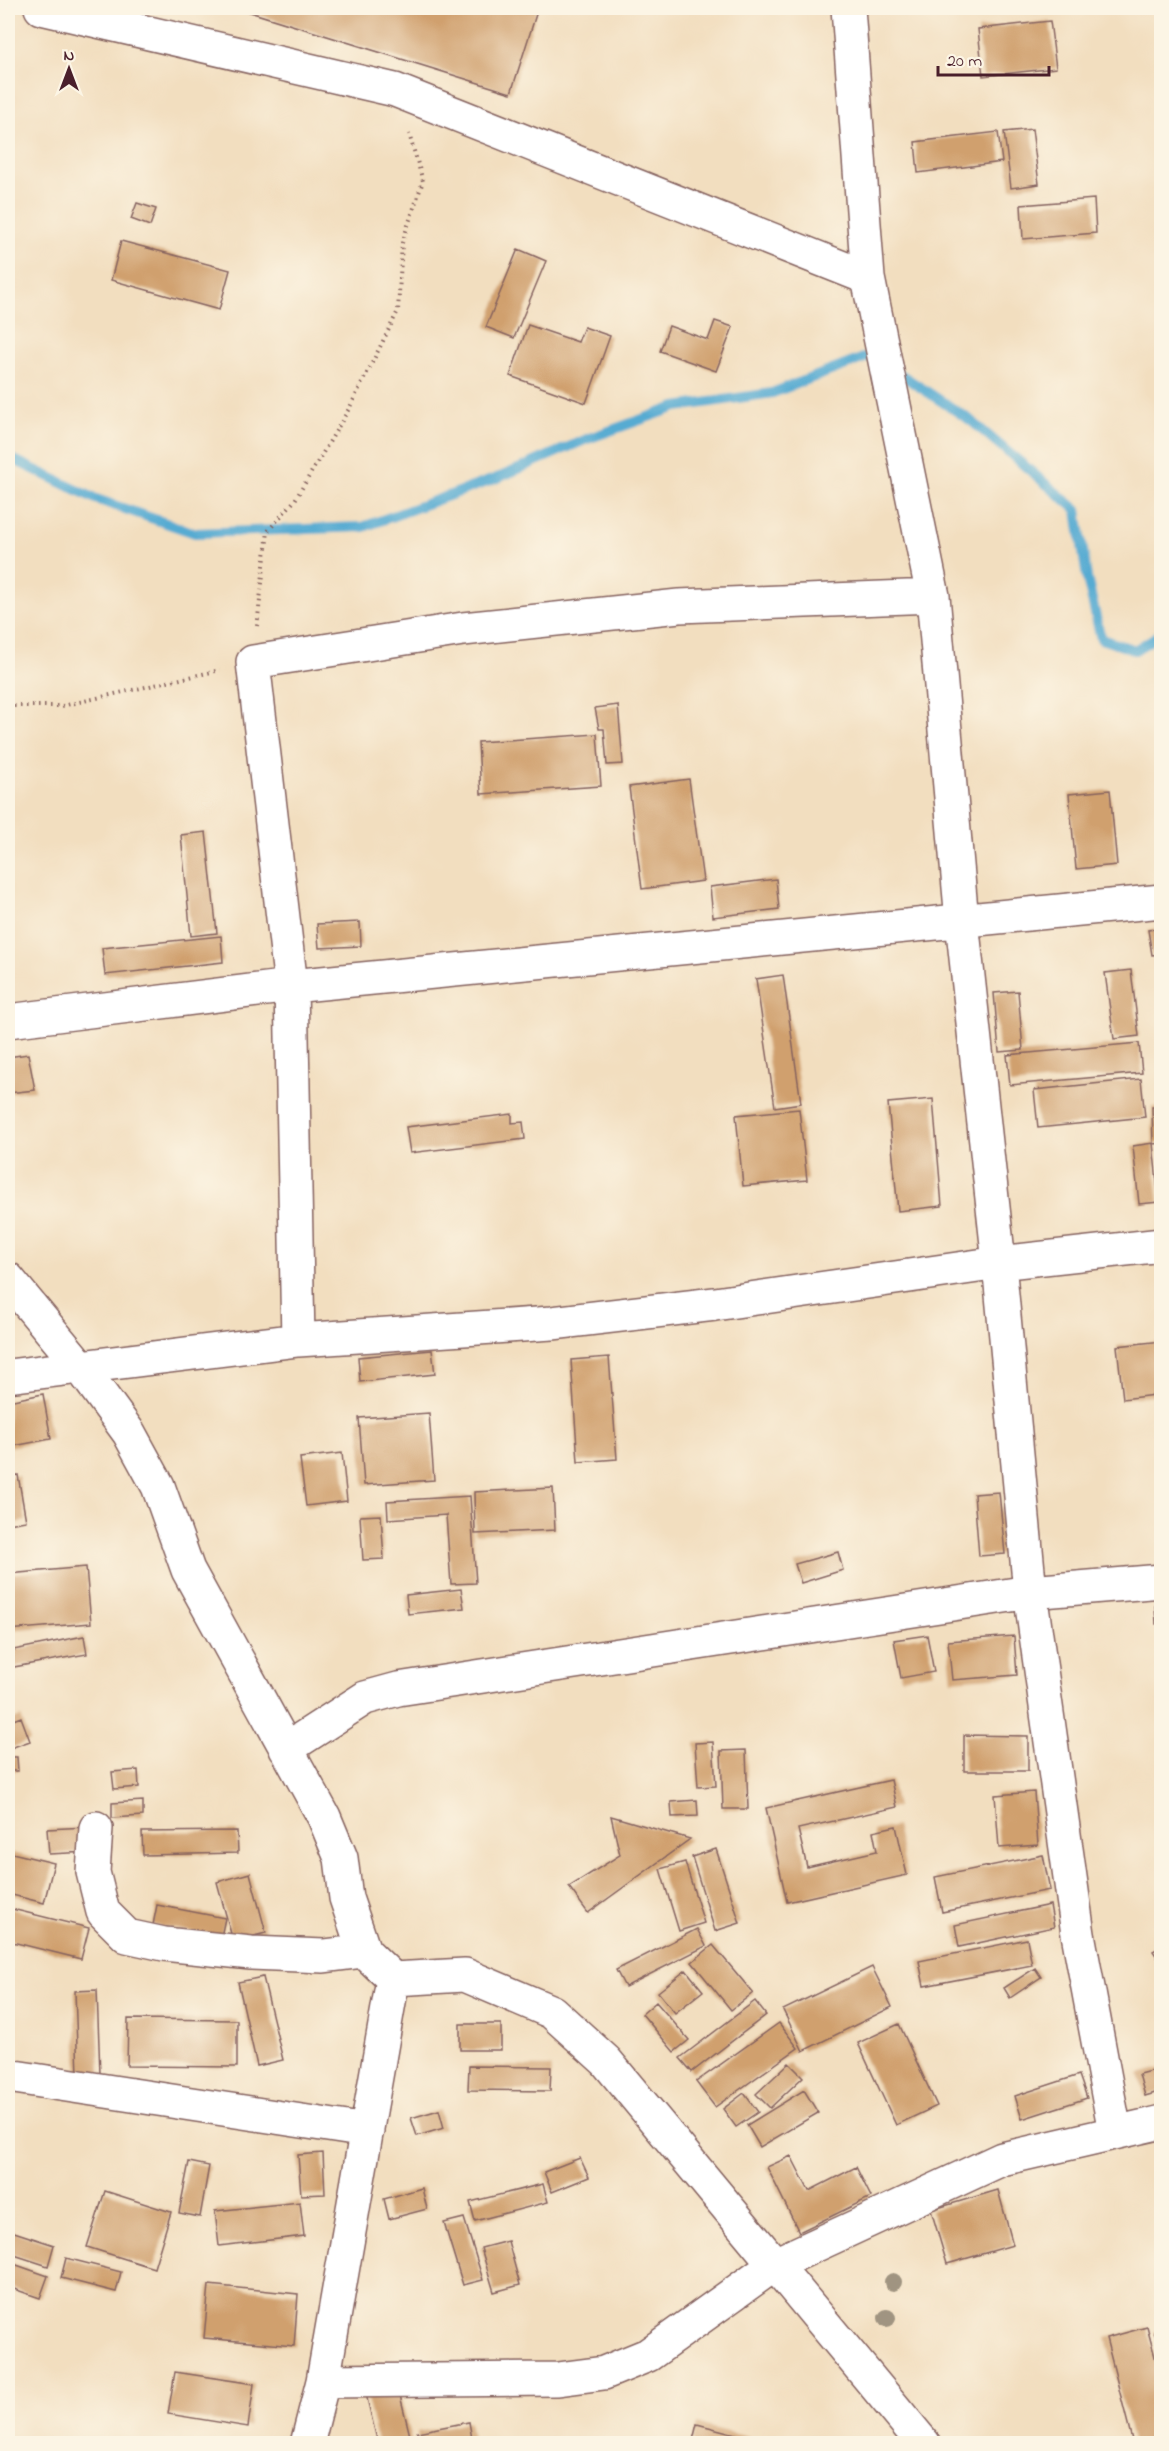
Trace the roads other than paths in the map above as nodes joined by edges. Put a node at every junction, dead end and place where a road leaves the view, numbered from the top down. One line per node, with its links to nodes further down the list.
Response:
1 (41, 8): 3 (street)
2 (848, 8): 3 (street)
3 (868, 278): 4 (street)
4 (933, 596): 6 (street); 7 (street)
5 (1161, 901): 6 (street)
6 (963, 921): 7 (street); 10 (street)
7 (291, 986): 8 (street); 12 (street)
8 (8, 1021)
9 (1161, 1245): 10 (street)
10 (999, 1263): 12 (street); 16 (street)
11 (8, 1279): 13 (street)
12 (298, 1340): 13 (street)
13 (80, 1366): 14 (street); 17 (street)
14 (8, 1376)
15 (1161, 1581): 16 (street)
16 (1030, 1592): 17 (street); 24 (street)
17 (286, 1749): 19 (street)
18 (96, 1828): 19 (street)
19 (364, 1951): 20 (street)
20 (393, 1979): 23 (street); 25 (street)
21 (8, 2076): 23 (street)
22 (1161, 2122): 24 (street)
23 (367, 2131): 26 (street)
24 (1115, 2132): 25 (street)
25 (775, 2264): 26 (street); 28 (street)
26 (323, 2381): 27 (street)
27 (308, 2444)
28 (924, 2444)

